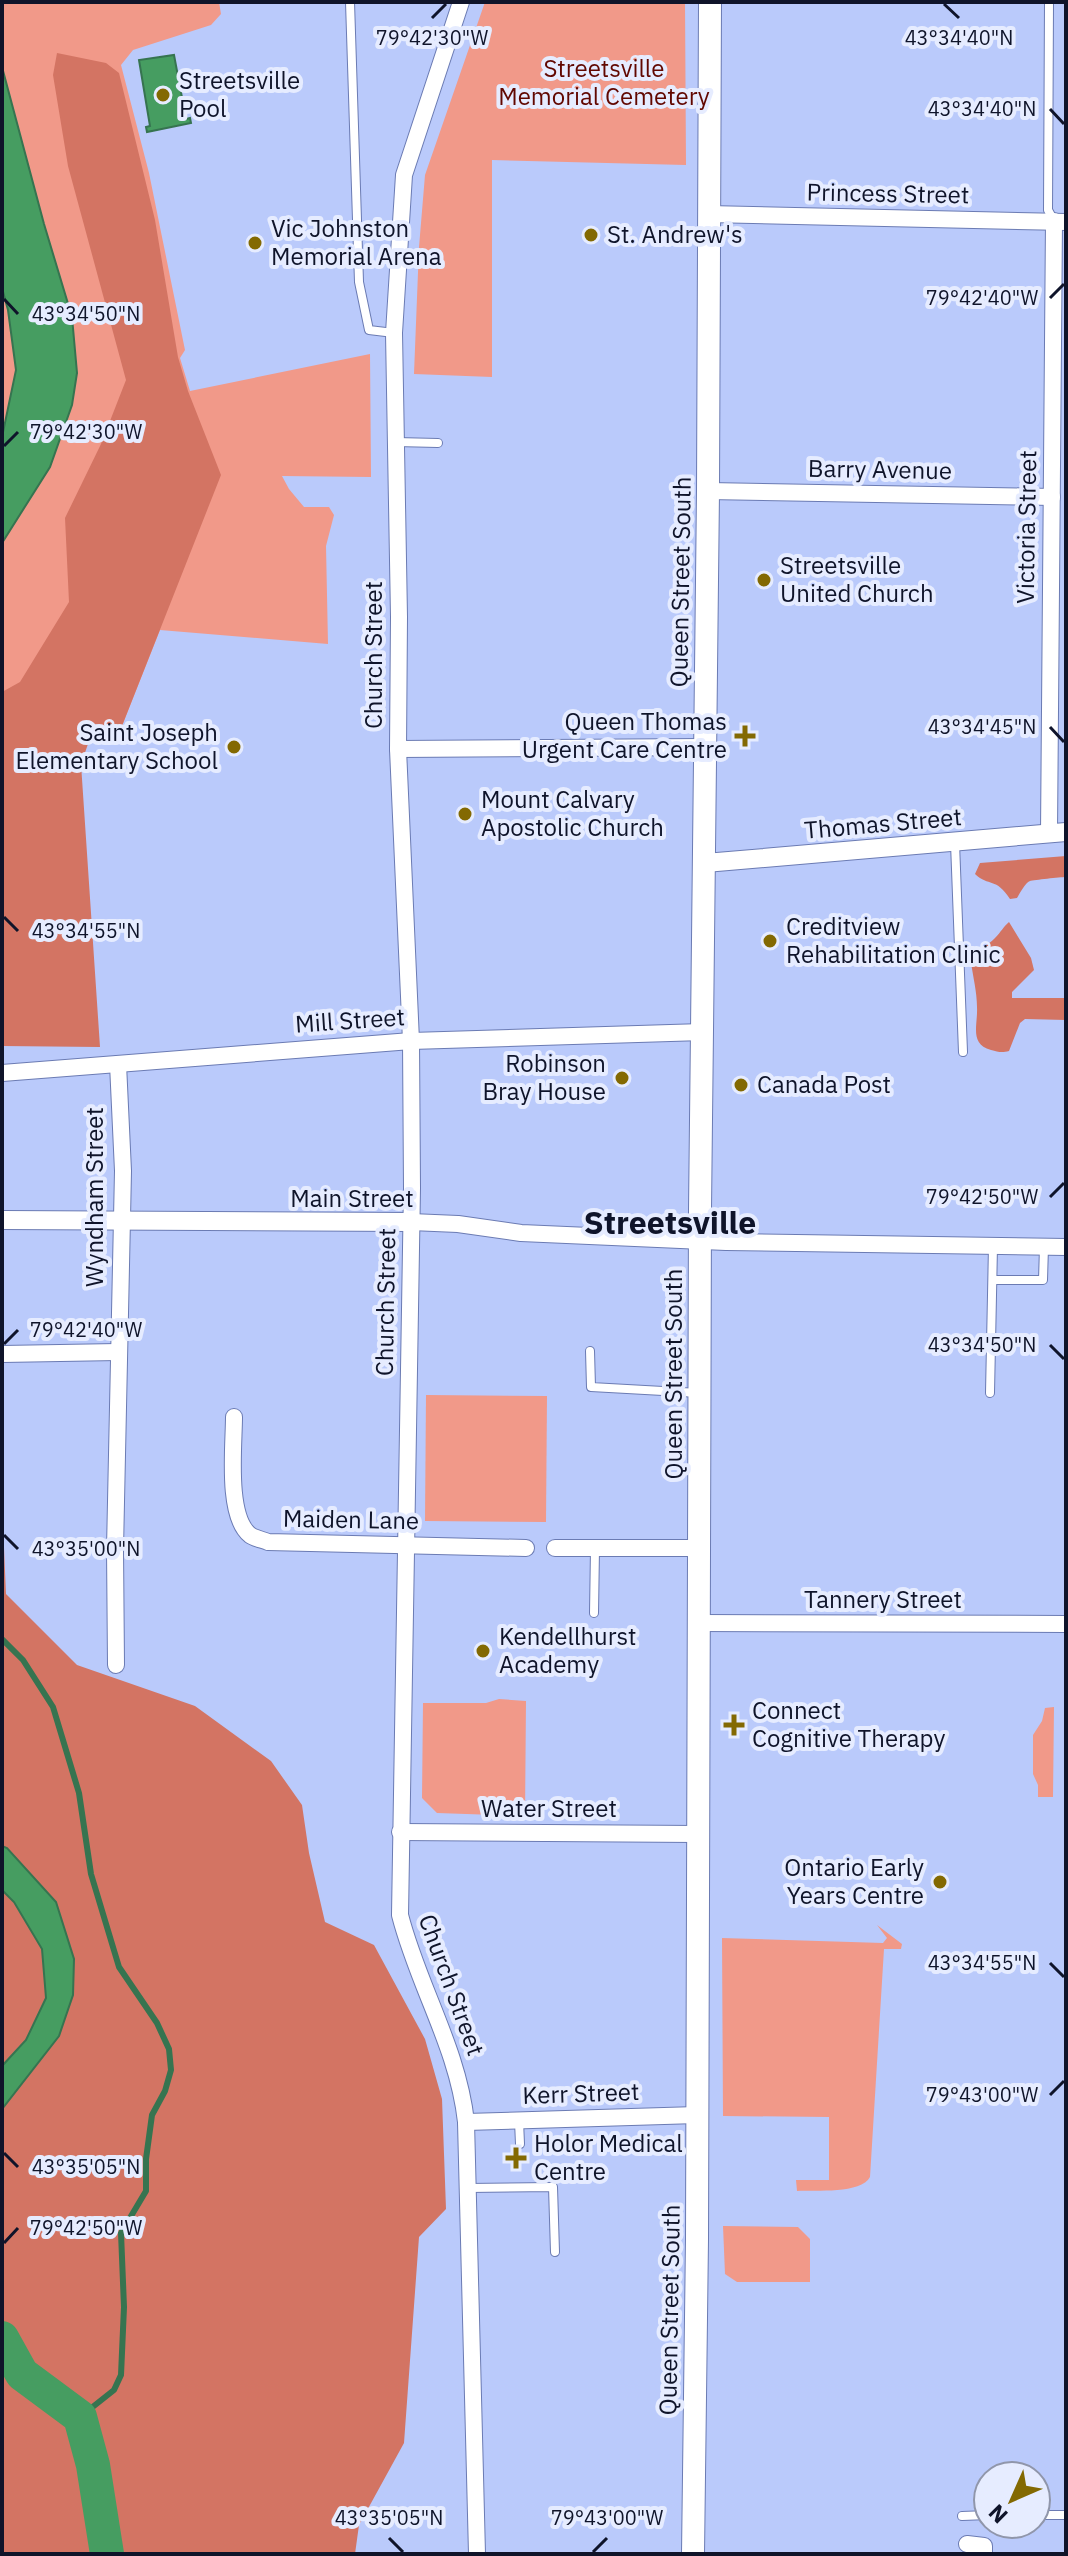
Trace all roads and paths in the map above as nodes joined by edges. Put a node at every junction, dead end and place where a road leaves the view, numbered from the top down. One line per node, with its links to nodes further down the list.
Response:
1 (350, 2): 7 (lane)
2 (461, 2): 7 (street, Church Street)
3 (710, 2): 5 (main road, Queen Street South)
4 (1049, 2): 6 (lane)
5 (708, 214): 6 (street, Princess Street); 10 (main road, Queen Street South)
6 (1060, 222): 11 (street, Victoria Street)
7 (394, 333): 8 (street, Church Street)
8 (396, 442): 9 (lane); 13 (street, Church Street)
9 (438, 443)
10 (708, 491): 11 (street, Barry Avenue); 12 (main road, Queen Street South)
11 (1052, 497): 14 (street, Victoria Street)
12 (705, 747): 13 (street); 16 (main road, Queen Street South)
13 (398, 749): 18 (street, Church Street)
14 (1057, 832): 15 (street, Thomas Street)
15 (955, 842): 16 (street, Thomas Street); 19 (lane)
16 (705, 863): 17 (main road, Queen Street South)
17 (703, 1032): 18 (street, Mill Street); 25 (main road, Queen Street South)
18 (411, 1041): 20 (street, Mill Street); 24 (street, Church Street)
19 (963, 1052)
20 (118, 1064): 21 (street, Mill Street); 23 (street, Wyndham Street)
21 (2, 1073)
22 (2, 1220): 23 (street, Main Street)
23 (120, 1222): 24 (street, Main Street); 31 (street, Wyndham Street)
24 (411, 1222): 25 (street, Main Street); 36 (street, Church Street)
25 (700, 1241): 26 (street, Main Street); 33 (main road, Queen Street South)
26 (993, 1246): 27 (street, Main Street); 29 (lane)
27 (1044, 1247): 28 (street, Main Street); 29 (lane)
28 (1066, 1247)
29 (993, 1280): 34 (lane)
30 (590, 1351): 33 (lane)
31 (118, 1352): 32 (street); 44 (street, Wyndham Street)
32 (2, 1354)
33 (700, 1393): 40 (main road, Queen Street South)
34 (990, 1393)
35 (234, 1417): 36 (street, Maiden Lane)
36 (404, 1545): 37 (street, Maiden Lane); 45 (street, Church Street)
37 (526, 1548)
38 (555, 1548): 39 (street)
39 (595, 1548): 40 (street); 41 (lane)
40 (700, 1548): 42 (main road, Queen Street South)
41 (594, 1613)
42 (699, 1623): 43 (street, Tannery Street); 46 (main road, Queen Street South)
43 (1066, 1624)
44 (116, 1665)
45 (400, 1832): 46 (street, Water Street); 49 (street, Church Street)
46 (697, 1834): 47 (main road, Queen Street South)
47 (697, 2115): 48 (street, Kerr Street); 57 (main road, Queen Street South)
48 (519, 2120): 49 (street, Kerr Street); 50 (lane)
49 (466, 2122): 51 (street, Church Street)
50 (520, 2144)
51 (468, 2188): 52 (lane); 56 (street, Church Street)
52 (555, 2252)
53 (962, 2516): 54 (lane)
54 (972, 2516)
55 (967, 2544): 58 (street)
56 (477, 2554)
57 (693, 2554)
58 (984, 2554)

